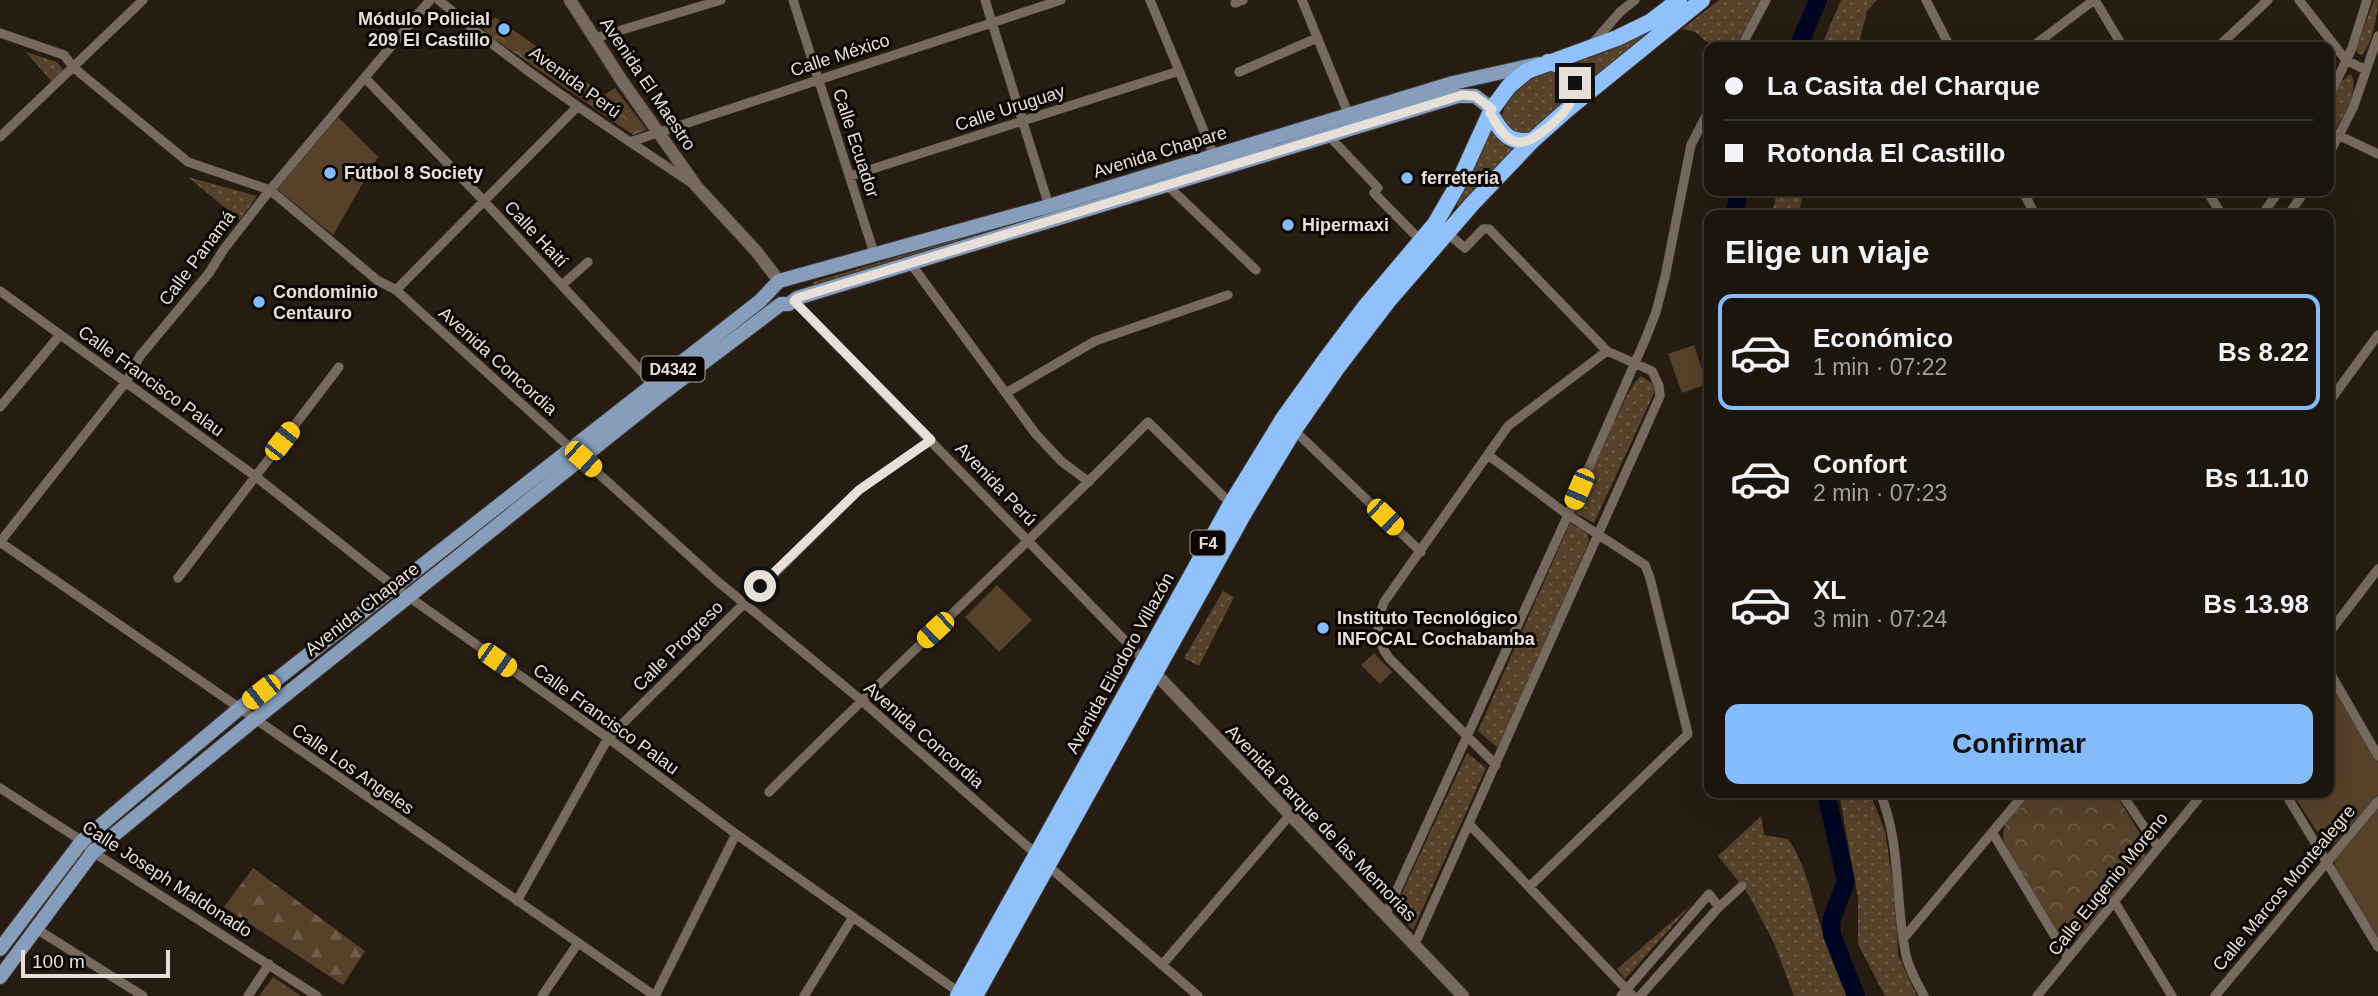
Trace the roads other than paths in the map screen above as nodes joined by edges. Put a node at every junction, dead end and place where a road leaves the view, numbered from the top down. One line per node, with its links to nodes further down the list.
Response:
1 (143, 0): 35 (street)
2 (430, 0): 39 (street, Calle Panamá)
3 (439, 0): 43 (street, Avenida Perú)
4 (570, 0): 23 (street, Avenida El Maestro)
5 (721, 0): 23 (street)
6 (793, 0): 40 (street, Calle Ecuador)
7 (985, 0): 20 (street)
8 (1061, 0): 20 (street, Calle México)
9 (1150, 0): 37 (street)
10 (1302, 0): 24 (street)
11 (1635, 0): 32 (street)
12 (1679, 0): 32 (highway, F4)
13 (1702, 0): 44 (highway, F4)
14 (1766, 0): 25 (street)
15 (1926, 0): 26 (street)
16 (2094, 0): 27 (street); 28 (street)
17 (2268, 0): 29 (street)
18 (2299, 0): 30 (street)
19 (2367, 0): 33 (street)
20 (992, 23): 40 (street, Calle México); 47 (street)
21 (0, 33): 35 (street, Avenida Concordia)
22 (2378, 36): 36 (street)
23 (595, 38): 49 (street, Avenida El Maestro)
24 (1317, 38): 38 (street); 48 (street)
25 (1744, 42)
26 (1947, 42)
27 (2039, 42)
28 (2120, 42)
29 (2223, 42)
30 (2332, 42)
31 (2334, 45): 33 (street)
32 (1589, 47): 34 (highway, F4)
33 (2346, 60): 36 (street); 41 (street)
34 (1545, 63): 42 (main road, Avenida Chapare / D4342); 44 (highway); 45 (highway, F4)
35 (74, 68): 52 (street); 61 (street, Avenida Concordia)
36 (2367, 70): 51 (street)
37 (1179, 71): 47 (street, Calle Uruguay); 57 (street)
38 (1239, 72)
39 (365, 78): 61 (street, Calle Panamá); 62 (street, Calle Haití)
40 (818, 78): 49 (street, Calle México); 58 (street, Calle Ecuador)
41 (2334, 86)
42 (1456, 90): 45 (main road); 48 (main road, Avenida Chapare / D4342)
43 (577, 107): 54 (street, Avenida Perú); 62 (street)
44 (1569, 108): 53 (highway, F4)
45 (1491, 111): 53 (highway); 65 (highway, Avenida Eliodoro Villazón / F4)
46 (1704, 120): 79 (street)
47 (1021, 121): 58 (street, Calle Uruguay); 63 (street)
48 (1351, 121): 50 (main road, Avenida Chapare / D4342); 57 (main road, Avenida Chapare / D4342)
49 (658, 132): 54 (street, Calle México); 60 (street, Avenida El Maestro)
50 (1329, 136): 57 (main road, Avenida Chapare / D4342); 65 (street)
51 (2340, 136): 55 (street); 56 (street)
52 (0, 138)
53 (1533, 141): 64 (highway, Avenida Eliodoro Villazón / F4)
54 (629, 142): 60 (street, Avenida Perú)
55 (2334, 146)
56 (2378, 154)
57 (1217, 163): 59 (main road, Avenida Chapare / D4342); 63 (main road, Avenida Chapare / D4342)
58 (849, 176): 66 (street, Calle Ecuador)
59 (1168, 186): 68 (main road, Avenida Chapare / D4342); 69 (street)
60 (697, 187): 70 (street, Avenida Perú)
61 (270, 190): 72 (street, Avenida Concordia); 81 (street, Calle Panamá)
62 (483, 200): 71 (street, Calle Haití); 72 (street)
63 (1049, 206): 66 (main road, Avenida Chapare / D4342)
64 (1447, 233): 78 (street); 86 (highway, Avenida Eliodoro Villazón / F4)
65 (1421, 241): 93 (highway, Avenida Eliodoro Villazón / F4)
66 (875, 256): 70 (main road, Avenida Chapare / D4342)
67 (588, 262): 71 (street)
68 (911, 264): 75 (main road, Avenida Chapare / D4342); 83 (street)
69 (1256, 270)
70 (780, 283): 75 (main road); 75 (main road); 82 (main road, Avenida Chapare / D4342)
71 (562, 285): 82 (street, Calle Haití)
72 (396, 290): 88 (street, Avenida Concordia)
73 (0, 291): 76 (street, Calle Francisco Palau)
74 (1228, 295): 83 (street)
75 (791, 301): 87 (street, Avenida Perú); 90 (main road, Avenida Chapare / D4342)
76 (60, 335): 81 (street, Calle Francisco Palau); 85 (street)
77 (2378, 335): 84 (street)
78 (1607, 351): 79 (street); 89 (street)
79 (1635, 362): 94 (street); 95 (street)
80 (340, 367): 91 (street)
81 (126, 382): 91 (street, Calle Francisco Palau); 96 (street, Calle Panamá)
82 (653, 384): 88 (main road, Avenida Chapare / D4342)
83 (1006, 393): 92 (street)
84 (2334, 395)
85 (0, 407)
86 (1294, 430): 98 (street); 106 (highway, Avenida Eliodoro Villazón / F4)
87 (931, 440): 97 (street, Avenida Perú); 103 (street, Calle Progreso)
88 (572, 448): 90 (street, Avenida Concordia); 101 (main road, Avenida Chapare / D4342)
89 (1488, 456): 94 (street); 98 (street)
90 (583, 459): 102 (main road, Avenida Chapare / D4342); 103 (street, Avenida Concordia)
91 (256, 476): 100 (street); 101 (street, Calle Francisco Palau)
92 (1089, 482): 93 (street); 97 (street)
93 (1231, 504): 105 (highway, Avenida Eliodoro Villazón / F4)
94 (1568, 514): 95 (street); 112 (street)
95 (1597, 534): 114 (street); 133 (street)
96 (0, 542): 109 (street, Calle Los Angeles)
97 (1028, 542): 105 (street, Avenida Perú); 108 (street)
98 (1421, 552): 112 (street)
99 (2378, 569): 104 (street)
100 (178, 578)
101 (396, 587): 102 (street, Calle Francisco Palau); 109 (main road, Avenida Chapare / D4342)
102 (409, 597): 110 (main road, Avenida Chapare / D4342); 111 (street, Calle Francisco Palau)
103 (743, 604): 108 (street, Avenida Concordia); 111 (street, Calle Progreso)
104 (2334, 626)
105 (1144, 660): 130 (highway, Avenida Eliodoro Villazón / F4)
106 (1155, 673): 123 (street, Avenida Parque de las Memorias); 130 (highway, Avenida Eliodoro Villazón / F4)
107 (2334, 680): 113 (street)
108 (861, 700): 115 (street); 130 (street, Avenida Concordia)
109 (240, 708): 110 (street, Calle Los Angeles); 127 (main road, Avenida Chapare / D4342)
110 (254, 720): 129 (main road, Avenida Chapare / D4342); 134 (street, Calle Los Angeles)
111 (608, 738): 126 (street, Calle Francisco Palau); 134 (street, Calle Progreso)
112 (1467, 738): 114 (street); 138 (street)
113 (2378, 756)
114 (1496, 765): 124 (street)
115 (769, 792)
116 (2, 793): 127 (street, Calle Joseph Maldonado)
117 (1882, 798): 140 (street)
118 (2021, 798): 125 (street)
119 (2124, 798): 128 (street)
120 (2199, 798): 128 (street, Calle Eugenio Moreno)
121 (2288, 798): 131 (street)
122 (2378, 801): 131 (street, Calle Marcos Montealegre)
123 (1290, 815): 138 (street, Avenida Parque de las Memorias); 147 (street)
124 (1469, 824): 133 (street); 142 (street)
125 (1992, 832): 140 (street); 145 (street)
126 (736, 834): 137 (street, Calle Francisco Palau); 155 (street)
127 (82, 841): 129 (street, Calle Joseph Maldonado); 144 (main road, Avenida Chapare / D4342)
128 (2158, 848): 135 (street, Calle Eugenio Moreno)
129 (93, 852): 139 (main road, Avenida Chapare / D4342); 146 (street, Calle Joseph Maldonado)
130 (1042, 859): 147 (street, Avenida Concordia); 150 (highway, Avenida Eliodoro Villazón / F4)
131 (2326, 861): 143 (street); 163 (street, Calle Marcos Montealegre)
132 (1742, 886): 136 (street)
133 (1529, 887): 149 (street)
134 (517, 901): 141 (street, Calle Los Angeles)
135 (2114, 901): 145 (street, Calle Eugenio Moreno); 162 (street)
136 (1719, 907): 149 (street); 159 (street)
137 (853, 916): 150 (street, Calle Francisco Palau); 156 (street)
138 (1385, 916): 142 (street, Avenida Parque de las Memorias)
139 (35, 928): 148 (main road, Avenida Chapare / D4342); 151 (street)
140 (1903, 939): 160 (street)
141 (578, 943): 154 (street); 155 (street, Calle Los Angeles)
142 (1414, 946): 158 (street, Avenida Parque de las Memorias)
143 (2378, 947)
144 (0, 949)
145 (2068, 958): 161 (street, Calle Eugenio Moreno)
146 (269, 964): 152 (street); 153 (street, Calle Joseph Maldonado)
147 (1162, 965): 157 (street, Avenida Concordia)
148 (0, 977)
149 (1627, 994)
150 (964, 995)
151 (143, 996)
152 (248, 996)
153 (317, 996)
154 (542, 996)
155 (655, 996)
156 (804, 996)
157 (1198, 996)
158 (1463, 996)
159 (1640, 996)
160 (1924, 996)
161 (2037, 996)
162 (2172, 996)
163 (2215, 996)

